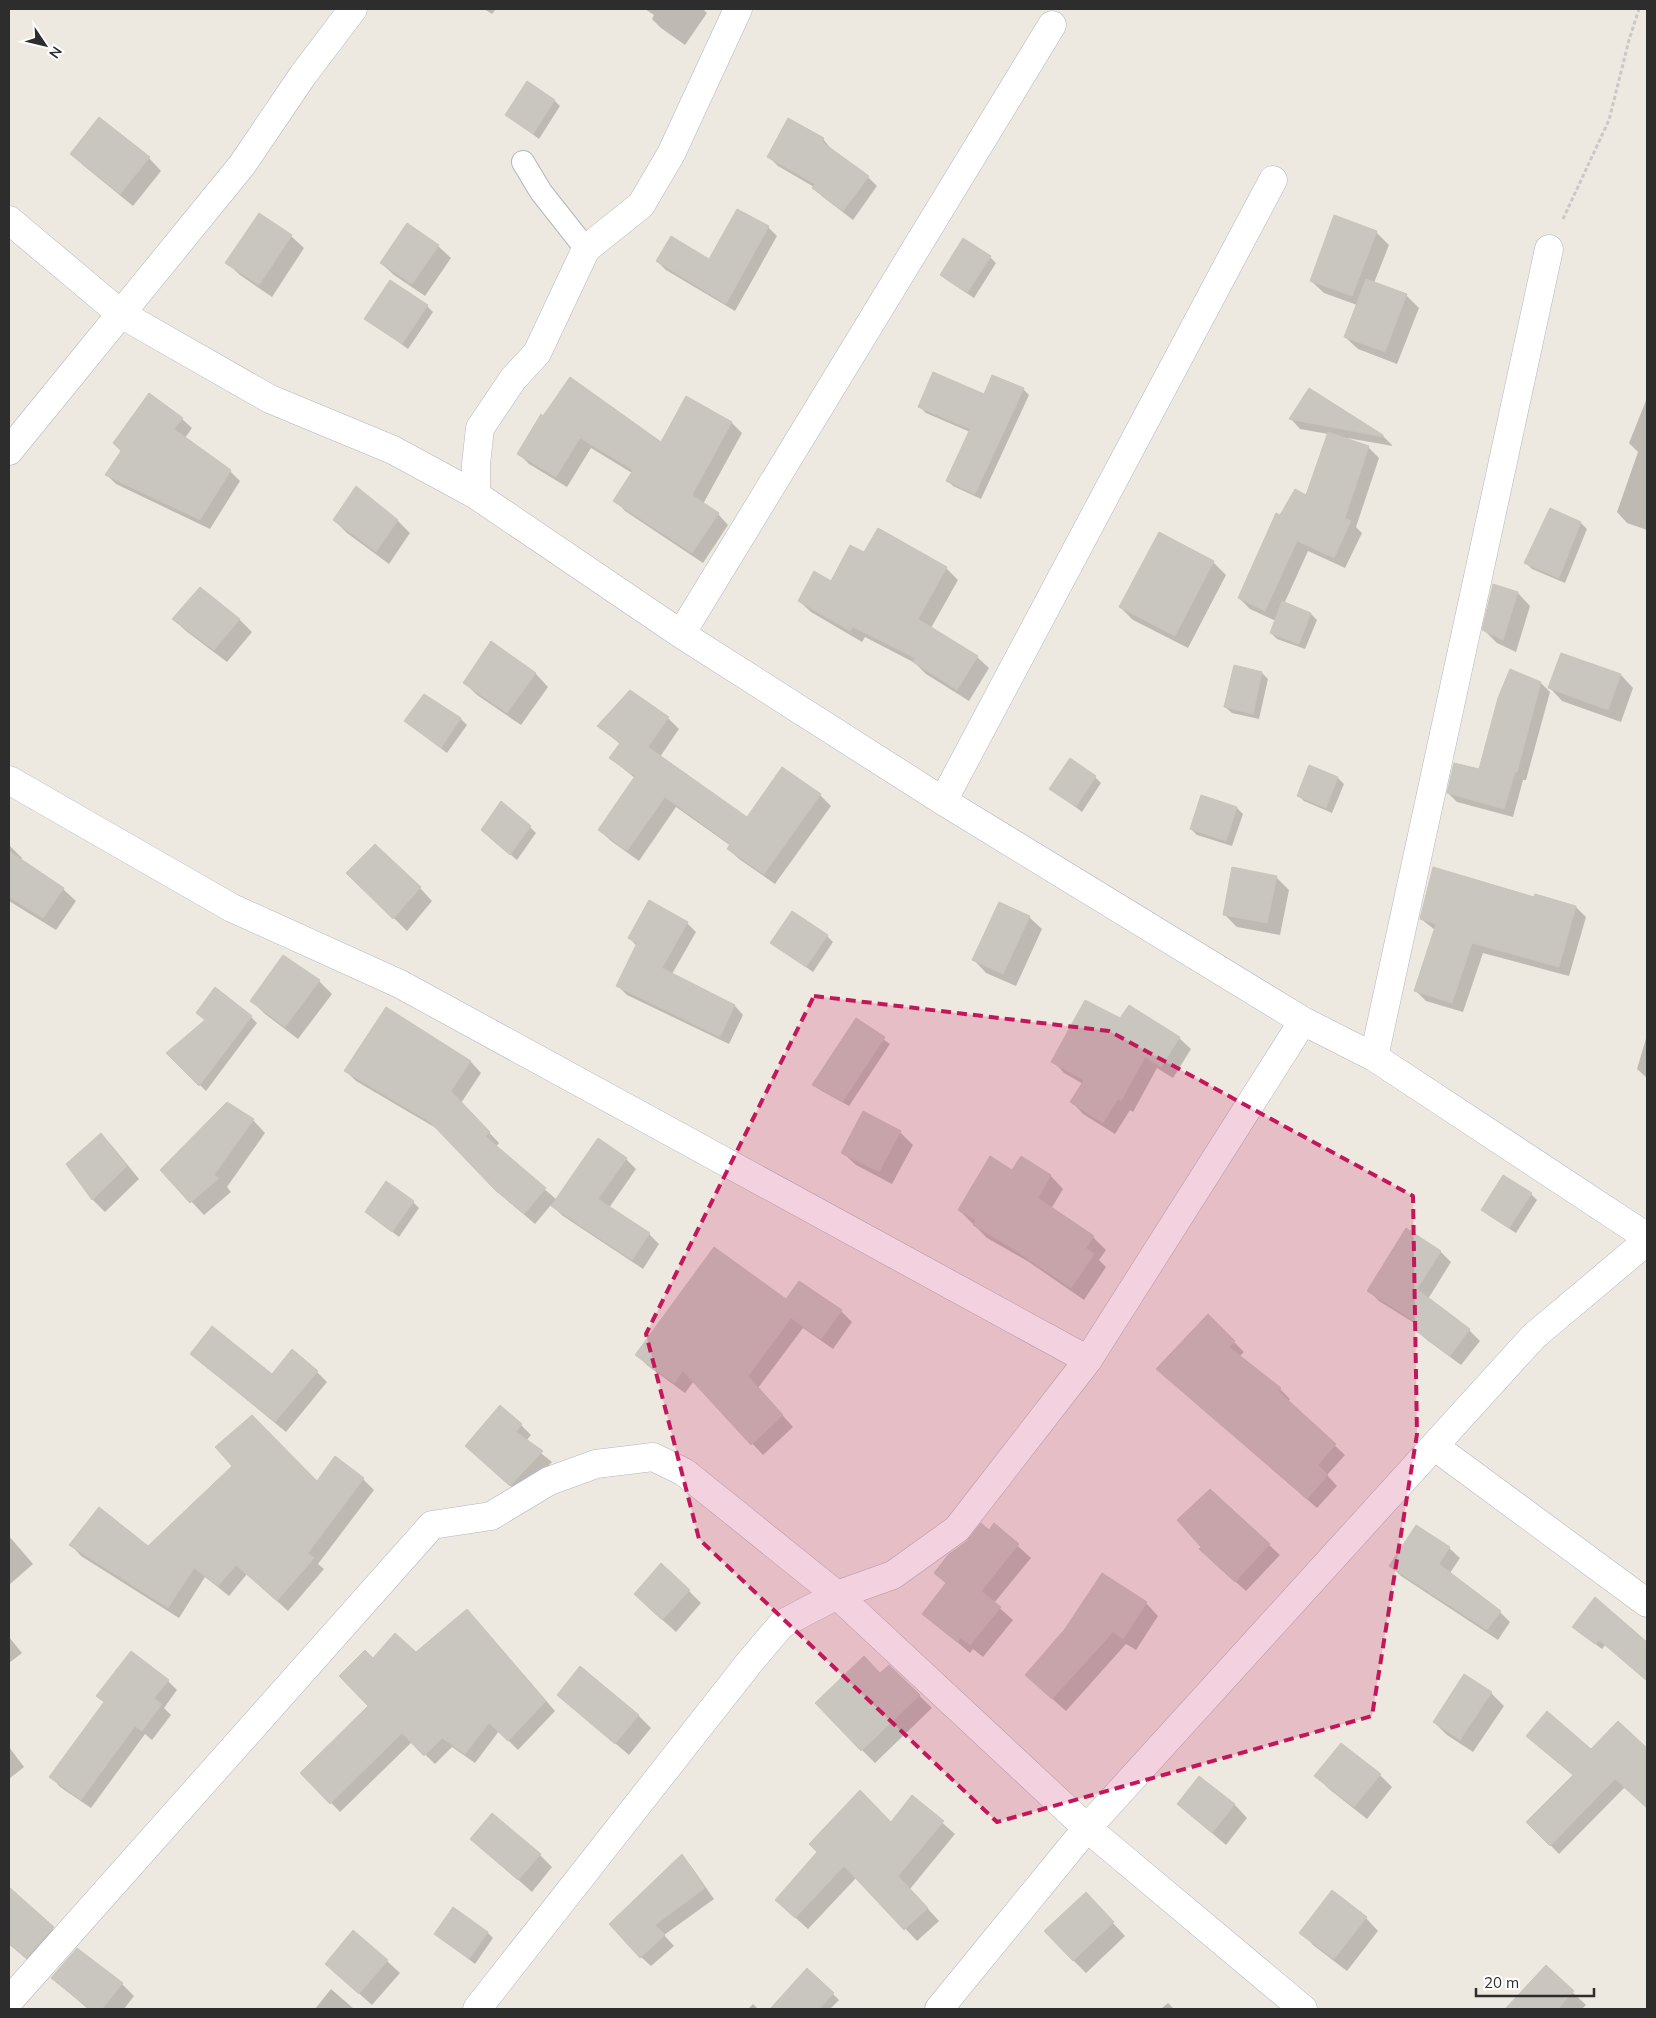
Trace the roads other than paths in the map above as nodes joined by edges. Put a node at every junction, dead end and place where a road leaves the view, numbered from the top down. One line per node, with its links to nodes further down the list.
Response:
1 (353, 9): 9 (street)
2 (738, 9): 7 (street)
3 (1052, 25): 12 (street)
4 (523, 162): 7 (lane)
5 (1273, 180): 14 (street)
6 (9, 220): 9 (street)
7 (586, 249): 11 (street)
8 (1549, 249): 16 (street)
9 (120, 314): 10 (street); 11 (street)
10 (9, 451)
11 (476, 495): 12 (street)
12 (681, 634): 14 (street)
13 (9, 780): 19 (street)
14 (943, 801): 15 (street)
15 (1302, 1021): 16 (street); 19 (street)
16 (1374, 1058): 17 (street)
17 (1647, 1237)
18 (1647, 1241): 20 (street)
19 (1088, 1360): 21 (street)
20 (1434, 1446): 22 (street); 23 (street)
21 (837, 1595): 23 (street); 24 (street); 26 (street)
22 (1647, 1604)
23 (1087, 1828): 25 (street); 27 (street)
24 (9, 2001)
25 (1287, 2004)
26 (477, 2009)
27 (939, 2009)

